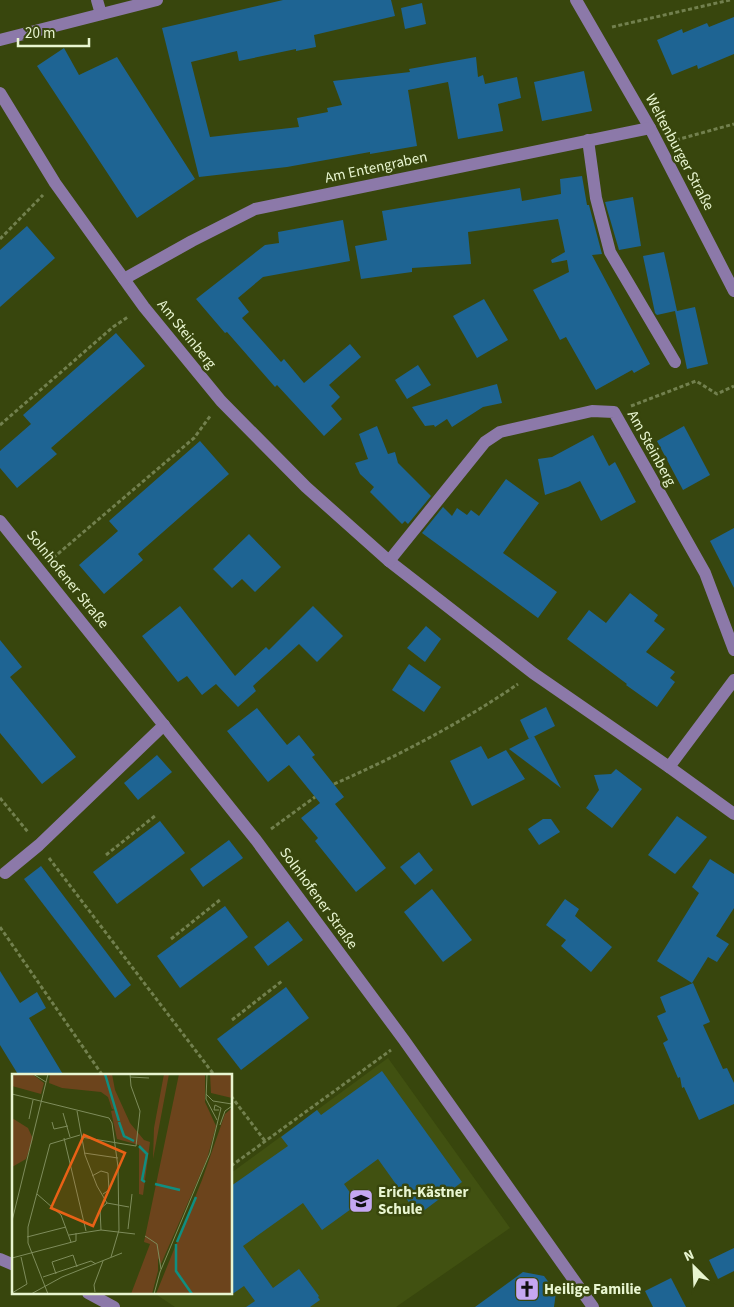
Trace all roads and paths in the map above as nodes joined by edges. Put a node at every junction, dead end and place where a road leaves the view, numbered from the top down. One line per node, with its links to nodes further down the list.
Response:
1 (98, 0): 5 (street)
2 (157, 0): 5 (street)
3 (576, 0): 6 (street, Weltenburger Straße)
4 (730, 0): 6 (path)
5 (101, 14): 7 (street)
6 (594, 31): 10 (street, Weltenburger Straße)
7 (0, 40)
8 (0, 93): 13 (street, Am Steinberg)
9 (734, 124): 12 (path)
10 (650, 128): 11 (street, Am Entengraben); 12 (street, Weltenburger Straße)
11 (588, 140): 15 (street, Am Entengraben); 18 (street)
12 (658, 145): 16 (street, Weltenburger Straße)
13 (56, 183): 14 (path); 15 (street, Am Steinberg)
14 (0, 239)
15 (124, 279): 17 (street, Am Steinberg)
16 (734, 290)
17 (144, 307): 20 (street, Am Steinberg); 22 (path)
18 (675, 362)
19 (734, 386): 21 (path)
20 (221, 400): 24 (street, Am Steinberg); 25 (path)
21 (614, 412): 24 (street, Am Steinberg); 26 (street, Am Steinberg)
22 (0, 425)
23 (0, 521): 25 (street, Solnhofener Straße)
24 (388, 561): 27 (street, Am Steinberg)
25 (39, 570): 29 (street, Solnhofener Straße)
26 (734, 650)
27 (533, 673): 30 (street, Am Steinberg); 31 (path)
28 (734, 680): 30 (street)
29 (164, 725): 36 (street, Solnhofener Straße); 37 (street)
30 (669, 767): 34 (street, Am Steinberg)
31 (334, 784)
32 (316, 797): 36 (path)
33 (0, 798): 37 (path)
34 (734, 814)
35 (156, 815): 38 (path)
36 (256, 840): 45 (street, Solnhofener Straße)
37 (39, 845): 39 (street); 47 (path)
38 (106, 854)
39 (5, 873)
40 (221, 899): 42 (path)
41 (0, 927): 46 (path)
42 (171, 939)
43 (282, 981): 44 (path)
44 (232, 1020)
45 (404, 1040): 49 (path); 55 (street, Solnhofener Straße)
46 (102, 1074)
47 (214, 1074)
48 (232, 1097): 49 (path)
49 (266, 1141): 50 (path)
50 (232, 1165)
51 (0, 1260): 52 (street)
52 (12, 1264)
53 (90, 1294): 54 (street)
54 (114, 1307)
55 (593, 1307)

